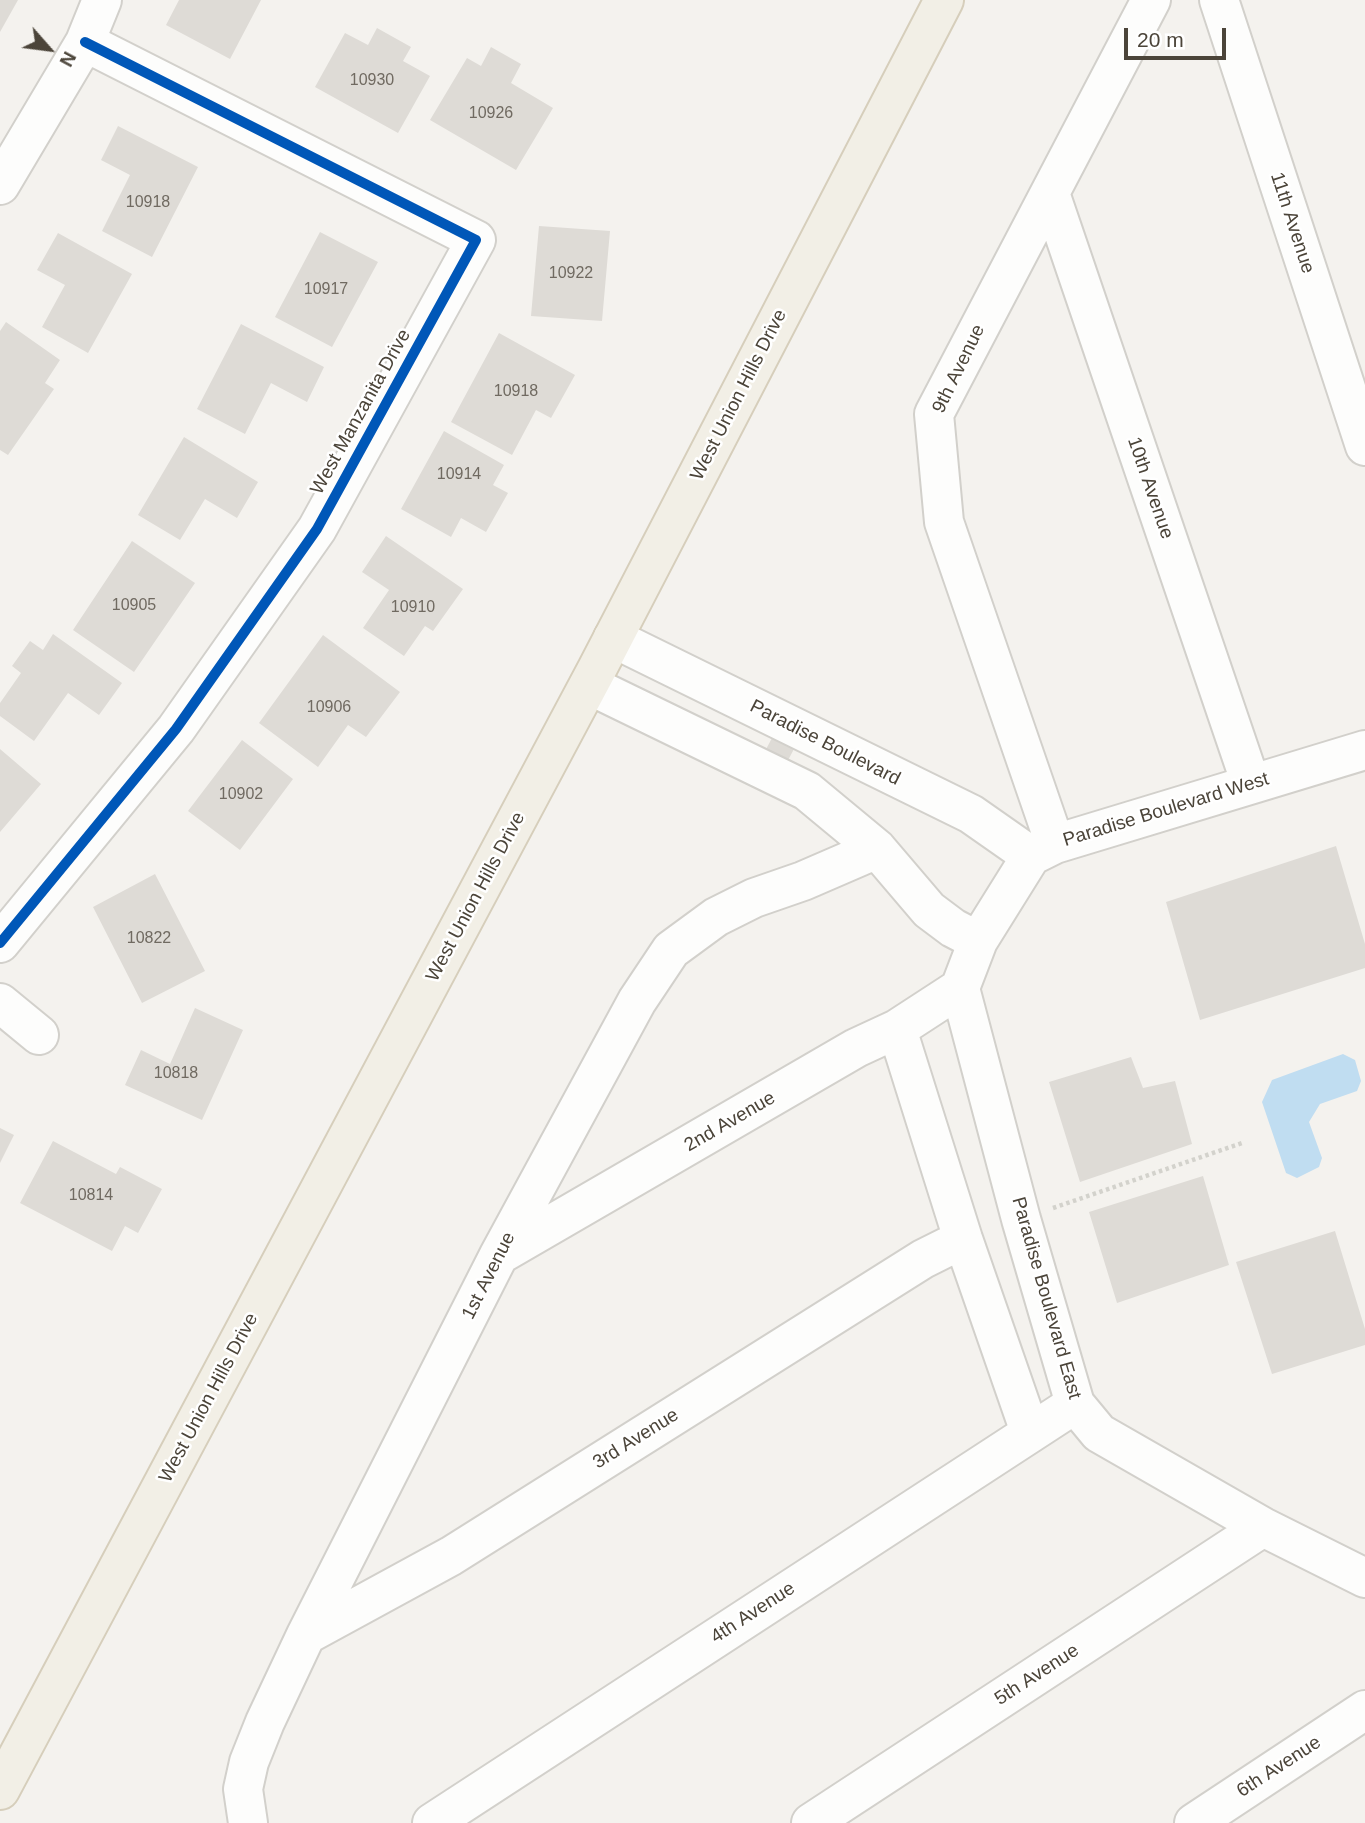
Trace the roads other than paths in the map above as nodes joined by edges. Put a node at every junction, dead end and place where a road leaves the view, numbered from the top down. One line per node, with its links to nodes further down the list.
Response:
1 (102, 0): 5 (street)
2 (944, 0): 9 (main road, West Union Hills Drive)
3 (1151, 0): 7 (street, 9th Avenue)
4 (1219, 0): 8 (street, 11th Avenue)
5 (85, 42): 6 (street); 16 (street, West Manzanita Drive)
6 (0, 185)
7 (1050, 193): 12 (street, 10th Avenue); 14 (street, 9th Avenue)
8 (1365, 446)
9 (613, 638): 10 (main road, West Union Hills Drive); 14 (street, Paradise Boulevard)
10 (589, 685): 13 (street); 29 (main road, West Union Hills Drive)
11 (1365, 750): 12 (street, Paradise Boulevard West)
12 (1251, 784): 14 (street, Paradise Boulevard West)
13 (877, 849): 15 (street); 22 (street, 1st Avenue)
14 (1043, 850): 15 (street)
15 (987, 925): 17 (street)
16 (0, 943)
17 (960, 988): 19 (street, 2nd Avenue); 23 (street, Paradise Boulevard East)
18 (0, 1003): 20 (street)
19 (897, 1029): 21 (street); 22 (street, 2nd Avenue)
20 (39, 1035)
21 (963, 1239): 24 (street); 27 (street, 3rd Avenue)
22 (499, 1255): 27 (street, 1st Avenue)
23 (1075, 1404): 24 (street, 4th Avenue); 25 (street, Paradise Boulevard East)
24 (1030, 1432): 31 (street, 4th Avenue)
25 (1263, 1527): 26 (street, Paradise Boulevard East); 32 (street, 5th Avenue)
26 (1365, 1578)
27 (306, 1635): 30 (street, 1st Avenue)
28 (1365, 1710): 33 (street, 6th Avenue)
29 (0, 1790)
30 (248, 1823)
31 (432, 1823)
32 (811, 1823)
33 (1194, 1823)

